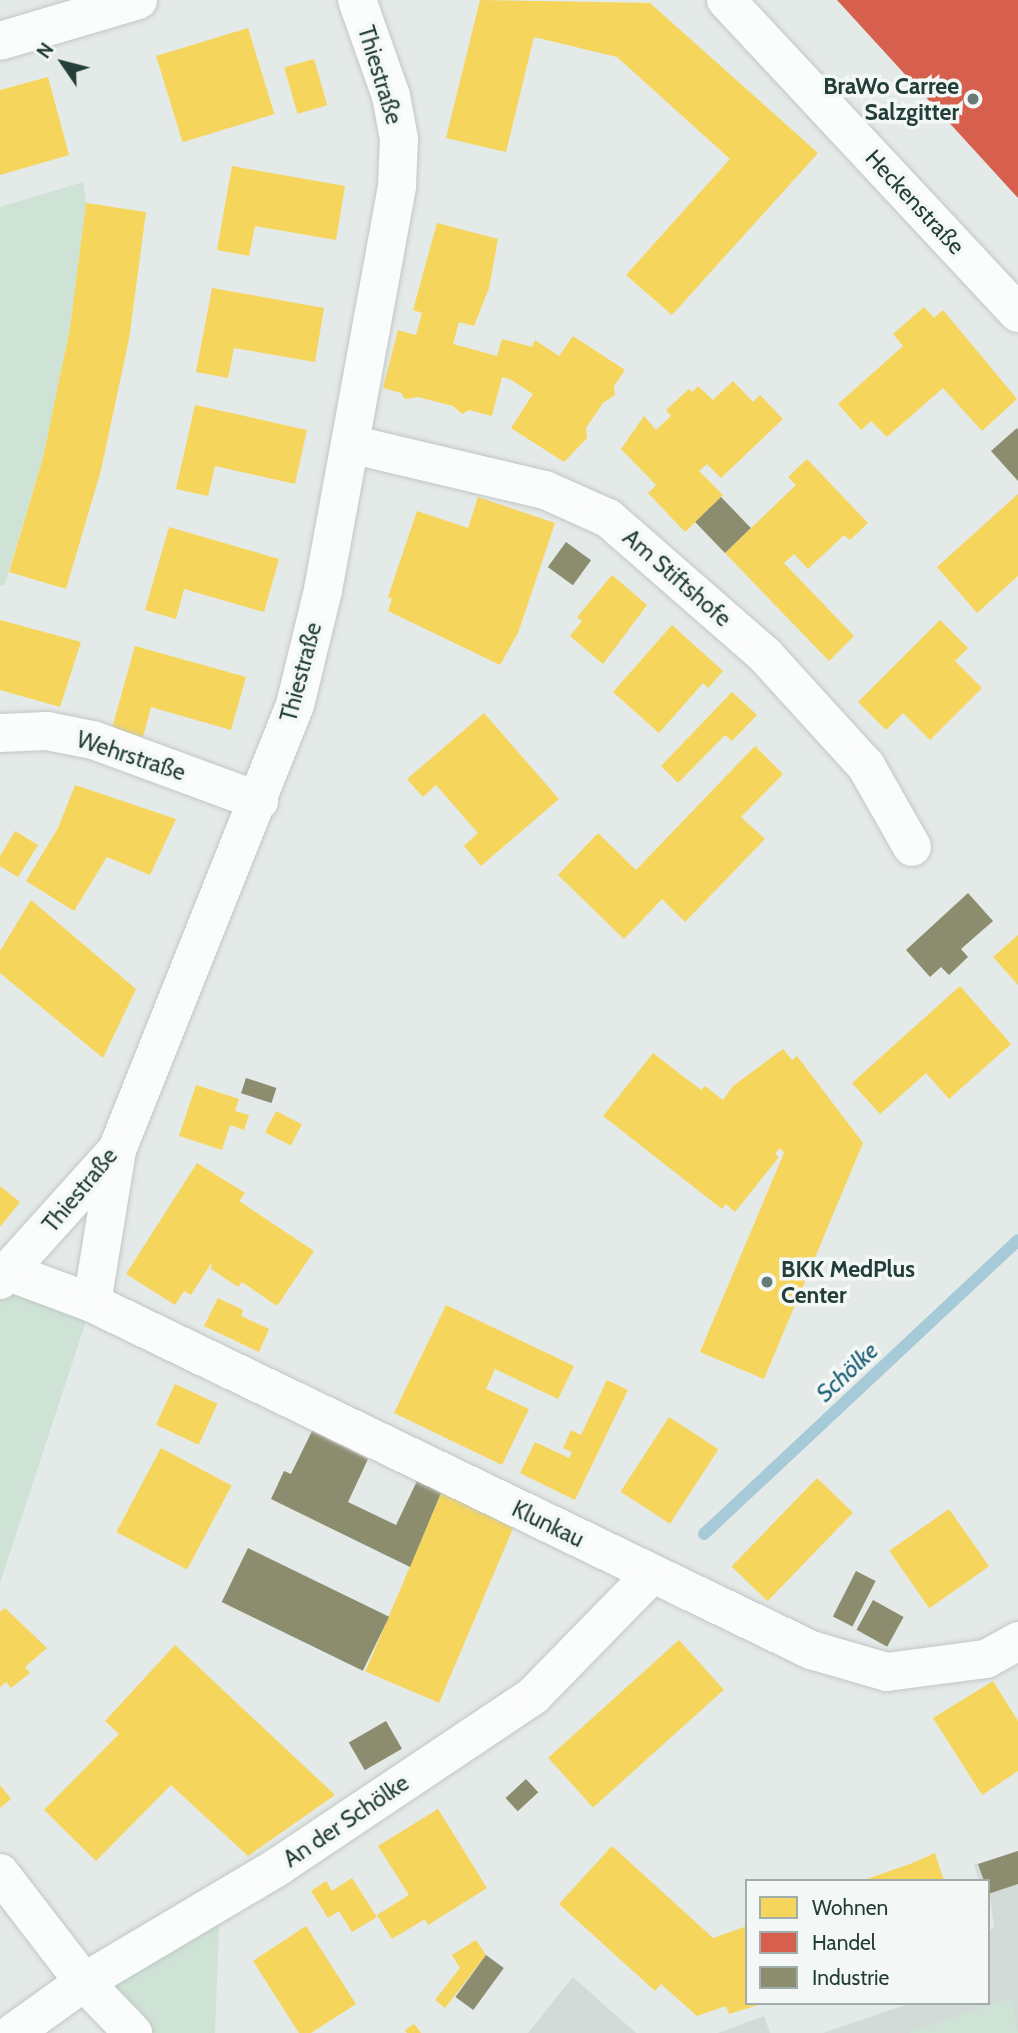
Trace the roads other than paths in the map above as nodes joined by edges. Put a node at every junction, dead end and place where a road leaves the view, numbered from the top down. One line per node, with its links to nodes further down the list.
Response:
1 (138, 0): 4 (street)
2 (357, 0): 6 (street, Thiestraße)
3 (726, 0): 5 (street, Heckenstraße)
4 (0, 41)
5 (1018, 313)
6 (350, 444): 8 (street, Thiestraße); 9 (street, Am Stiftshofe)
7 (0, 733): 8 (street, Wehrstraße)
8 (259, 801): 10 (street, Thiestraße)
9 (912, 847)
10 (117, 1150): 11 (street, Thiestraße); 12 (street)
11 (4, 1276): 12 (street, Klunkau)
12 (92, 1303): 13 (street, Klunkau)
13 (652, 1574): 14 (street, Klunkau); 16 (street, An der Schölke)
14 (1018, 1641)
15 (0, 1873): 16 (street)
16 (84, 1982): 17 (street, An der Schölke); 18 (street)
17 (13, 2033)
18 (133, 2033)

